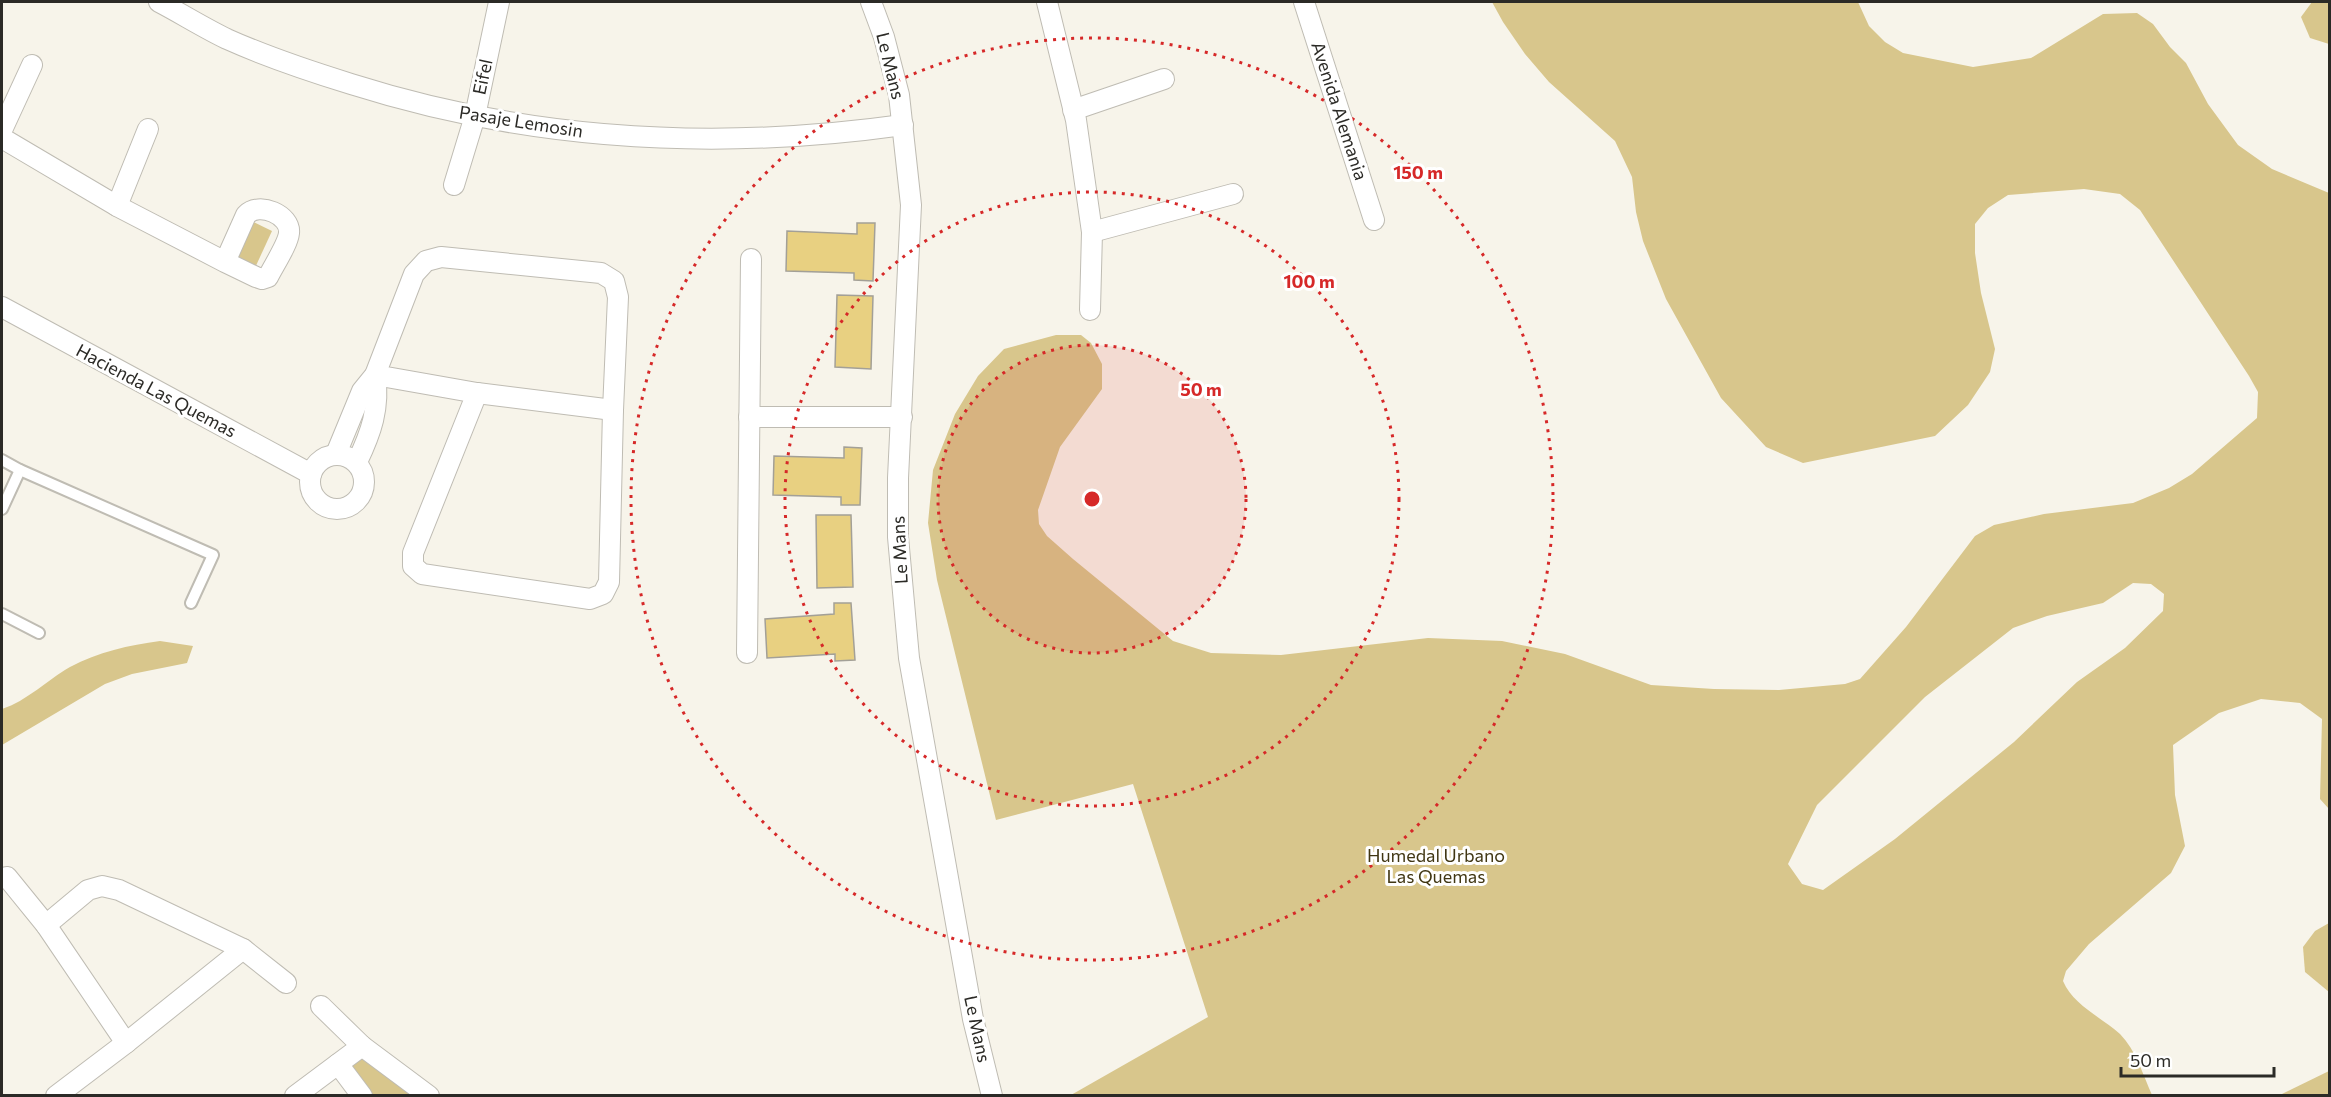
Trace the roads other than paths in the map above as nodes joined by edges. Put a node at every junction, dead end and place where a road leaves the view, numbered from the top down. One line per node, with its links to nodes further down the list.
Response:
1 (159, 2): 9 (street, Pasaje Lemosin)
2 (499, 2): 9 (street, Eifel)
3 (871, 2): 10 (street, Le Mans)
4 (1047, 2): 8 (street)
5 (1304, 2): 17 (street, Avenida Alemania)
6 (32, 65): 12 (street)
7 (1164, 79): 8 (street)
8 (1073, 110): 18 (street)
9 (475, 116): 10 (street, Pasaje Lemosin); 14 (street, Eifel)
10 (903, 124): 27 (street, Le Mans)
11 (148, 129): 16 (street)
12 (2, 130)
13 (2, 138): 16 (street)
14 (454, 185)
15 (1233, 194): 18 (street)
16 (117, 206): 20 (street)
17 (1374, 220)
18 (1092, 232): 22 (street)
19 (751, 259): 26 (street)
20 (225, 262)
21 (2, 307): 32 (street, Hacienda Las Quemas)
22 (1090, 310)
23 (375, 375): 24 (street); 25 (street); 28 (street); 30 (street)
24 (477, 393): 25 (street); 25 (street)
25 (613, 410)
26 (749, 417): 27 (street); 37 (street)
27 (902, 417): 50 (street, Le Mans)
28 (336, 454): 30 (street); 32 (street)
29 (2, 460): 31 (lane)
30 (357, 462): 32 (street)
31 (20, 470): 33 (lane); 34 (lane)
32 (311, 474)
33 (2, 509)
34 (191, 603)
35 (2, 614): 36 (lane)
36 (39, 633)
37 (747, 653)
38 (7, 877): 39 (street)
39 (46, 925): 40 (street); 43 (street)
40 (243, 949): 41 (street); 43 (street)
41 (286, 982)
42 (321, 1006): 44 (street)
43 (126, 1043): 46 (street)
44 (363, 1046): 45 (street); 49 (street)
45 (338, 1064): 47 (street); 48 (street)
46 (56, 1095)
47 (295, 1095)
48 (362, 1095)
49 (429, 1095)
50 (992, 1095)

